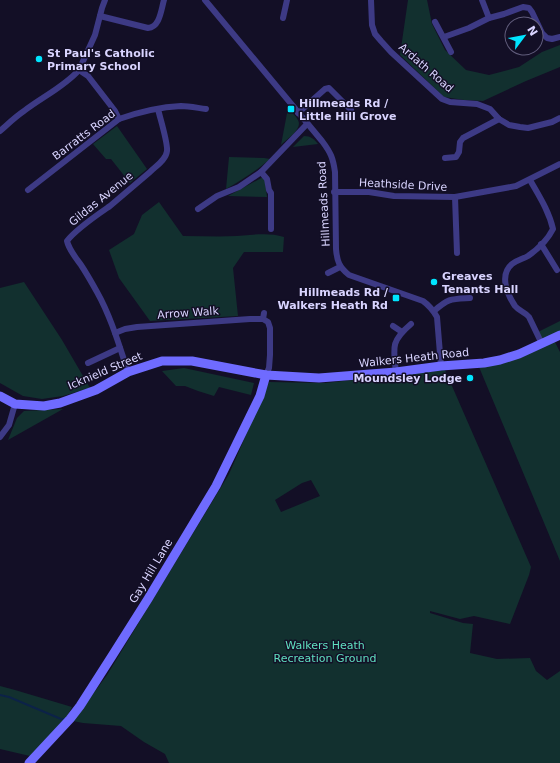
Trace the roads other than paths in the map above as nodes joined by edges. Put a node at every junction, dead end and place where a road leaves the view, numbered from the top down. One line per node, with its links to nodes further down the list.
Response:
1 (105, 0): 7 (street)
2 (164, 0): 7 (street)
3 (205, 0): 18 (street, Hillmeads Road)
4 (287, 0): 8 (street)
5 (371, 0): 21 (street, Ardath Road)
6 (482, 0): 9 (street)
7 (100, 16): 14 (street)
8 (283, 18)
9 (489, 18): 11 (street); 12 (street)
10 (435, 22): 11 (street)
11 (444, 37): 13 (street)
12 (560, 37)
13 (451, 52)
14 (80, 70): 20 (street); 23 (street)
15 (158, 109): 16 (street, Barratts Road); 20 (street, Barratts Road); 43 (street, Gildas Avenue)
16 (206, 109)
17 (351, 110): 18 (street)
18 (298, 114): 22 (street, Hillmeads Road)
19 (560, 118): 21 (street, Ardath Road)
20 (120, 119): 28 (street, Barratts Road)
21 (499, 119): 24 (street)
22 (307, 124): 26 (street); 29 (street, Hillmeads Road)
23 (0, 132)
24 (445, 158)
25 (560, 164): 27 (street, Heathside Drive)
26 (261, 172): 31 (street); 32 (street)
27 (530, 180): 30 (street, Heathside Drive); 33 (street)
28 (28, 190)
29 (334, 192): 30 (street, Heathside Drive); 35 (street, Hillmeads Road)
30 (455, 197): 34 (street)
31 (198, 209)
32 (271, 229)
33 (541, 244): 36 (street); 45 (street)
34 (457, 253)
35 (340, 267): 37 (street); 39 (street)
36 (557, 270)
37 (328, 273)
38 (470, 298): 39 (street)
39 (434, 311): 48 (street)
40 (411, 324): 42 (street)
41 (393, 326): 42 (street)
42 (402, 332): 50 (street)
43 (115, 333): 46 (street, Gildas Avenue); 51 (street, Arrow Walk)
44 (560, 335): 45 (street, Walkers Heath Road)
45 (542, 344): 48 (street, Walkers Heath Road)
46 (120, 348): 47 (street); 49 (street, Gildas Avenue)
47 (88, 363)
48 (441, 366): 50 (street, Walkers Heath Road)
49 (128, 372): 51 (street, Icknield Street); 53 (street, Icknield Street)
50 (396, 372): 51 (street, Walkers Heath Road)
51 (266, 375): 55 (street, Gay Hill Lane)
52 (0, 396): 53 (street)
53 (15, 404): 54 (street)
54 (0, 437)
55 (29, 763)

